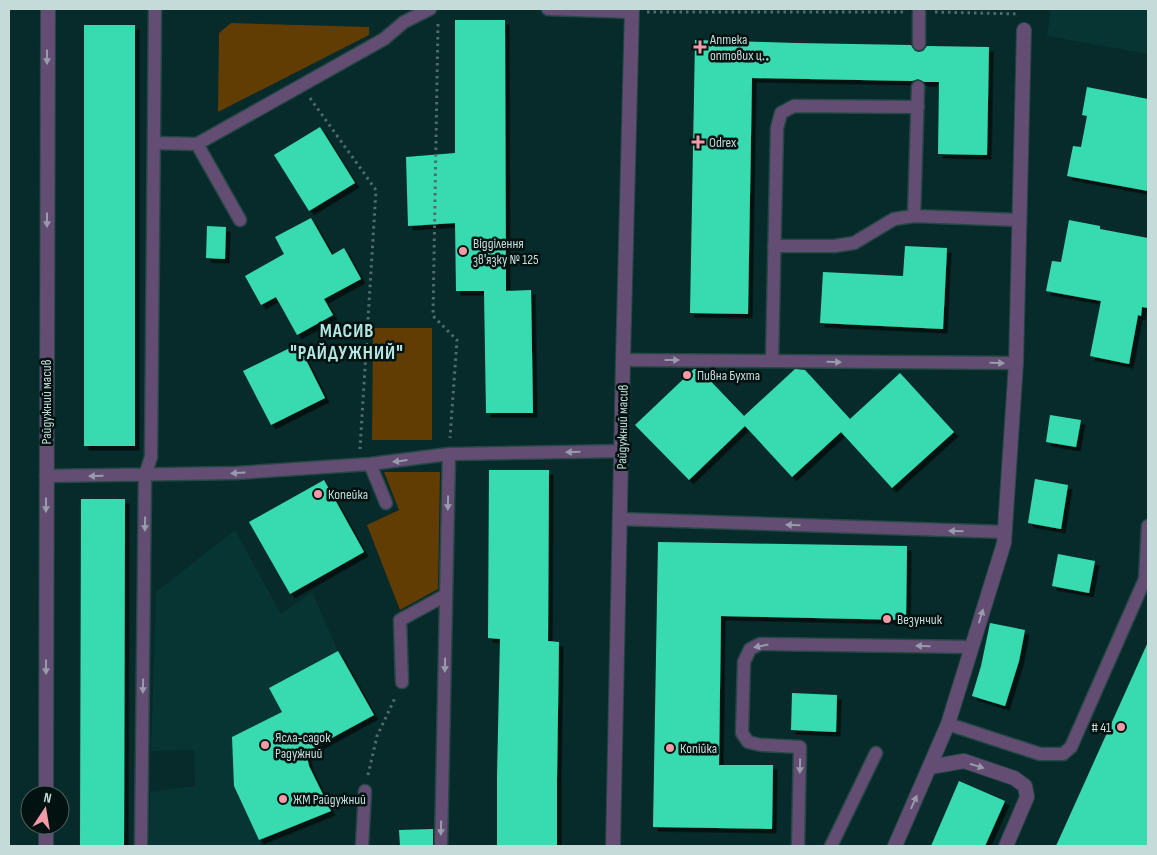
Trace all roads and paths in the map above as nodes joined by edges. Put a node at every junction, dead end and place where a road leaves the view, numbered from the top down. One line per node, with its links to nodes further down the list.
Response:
1 (48, 9): 26 (street, Райдужний масив, one-way to 26)
2 (155, 9): 13 (lane)
3 (548, 9): 4 (lane)
4 (632, 10): 5 (path); 19 (street, Райдужний масив)
5 (920, 12): 7 (path); 9 (lane)
6 (434, 14): 10 (lane); 23 (path)
7 (1024, 14)
8 (1024, 30): 17 (street)
9 (919, 44)
10 (301, 86): 14 (lane); 24 (path)
11 (918, 87): 12 (lane)
12 (918, 107): 15 (lane); 18 (lane)
13 (154, 143): 14 (lane); 25 (lane)
14 (197, 144): 16 (lane)
15 (914, 216): 17 (lane); 18 (lane)
16 (240, 220)
17 (1020, 220): 21 (street)
18 (774, 246): 20 (lane)
19 (623, 360): 20 (lane, one-way to 20); 22 (street, Райдужний масив)
20 (772, 361): 21 (lane, one-way to 21)
21 (1016, 363): 30 (street)
22 (622, 451): 23 (lane, one-way to 23); 28 (street, Райдужний масив)
23 (449, 454): 24 (lane, one-way to 24); 31 (lane, one-way to 31)
24 (364, 465): 25 (lane, one-way to 25); 27 (lane)
25 (145, 475): 26 (lane, one-way to 26); 39 (lane, one-way to 39)
26 (46, 476): 37 (street, Райдужний масив, one-way to 37)
27 (386, 503)
28 (620, 519): 30 (lane, one-way to 28); 42 (street, Райдужний масив)
29 (1148, 526): 34 (lane)
30 (1005, 532): 32 (street, one-way to 30)
31 (446, 595): 33 (lane); 41 (lane, one-way to 41)
32 (972, 647): 34 (street); 43 (lane, one-way to 43)
33 (402, 682): 38 (path)
34 (948, 724): 36 (street)
35 (876, 753): 44 (lane)
36 (930, 767): 45 (street, one-way to 36); 46 (street, one-way to 46)
37 (46, 785)
38 (365, 791): 40 (lane)
39 (141, 846)
40 (362, 846)
41 (441, 846)
42 (613, 846)
43 (798, 846)
44 (831, 846)
45 (895, 846)
46 (1006, 846)

